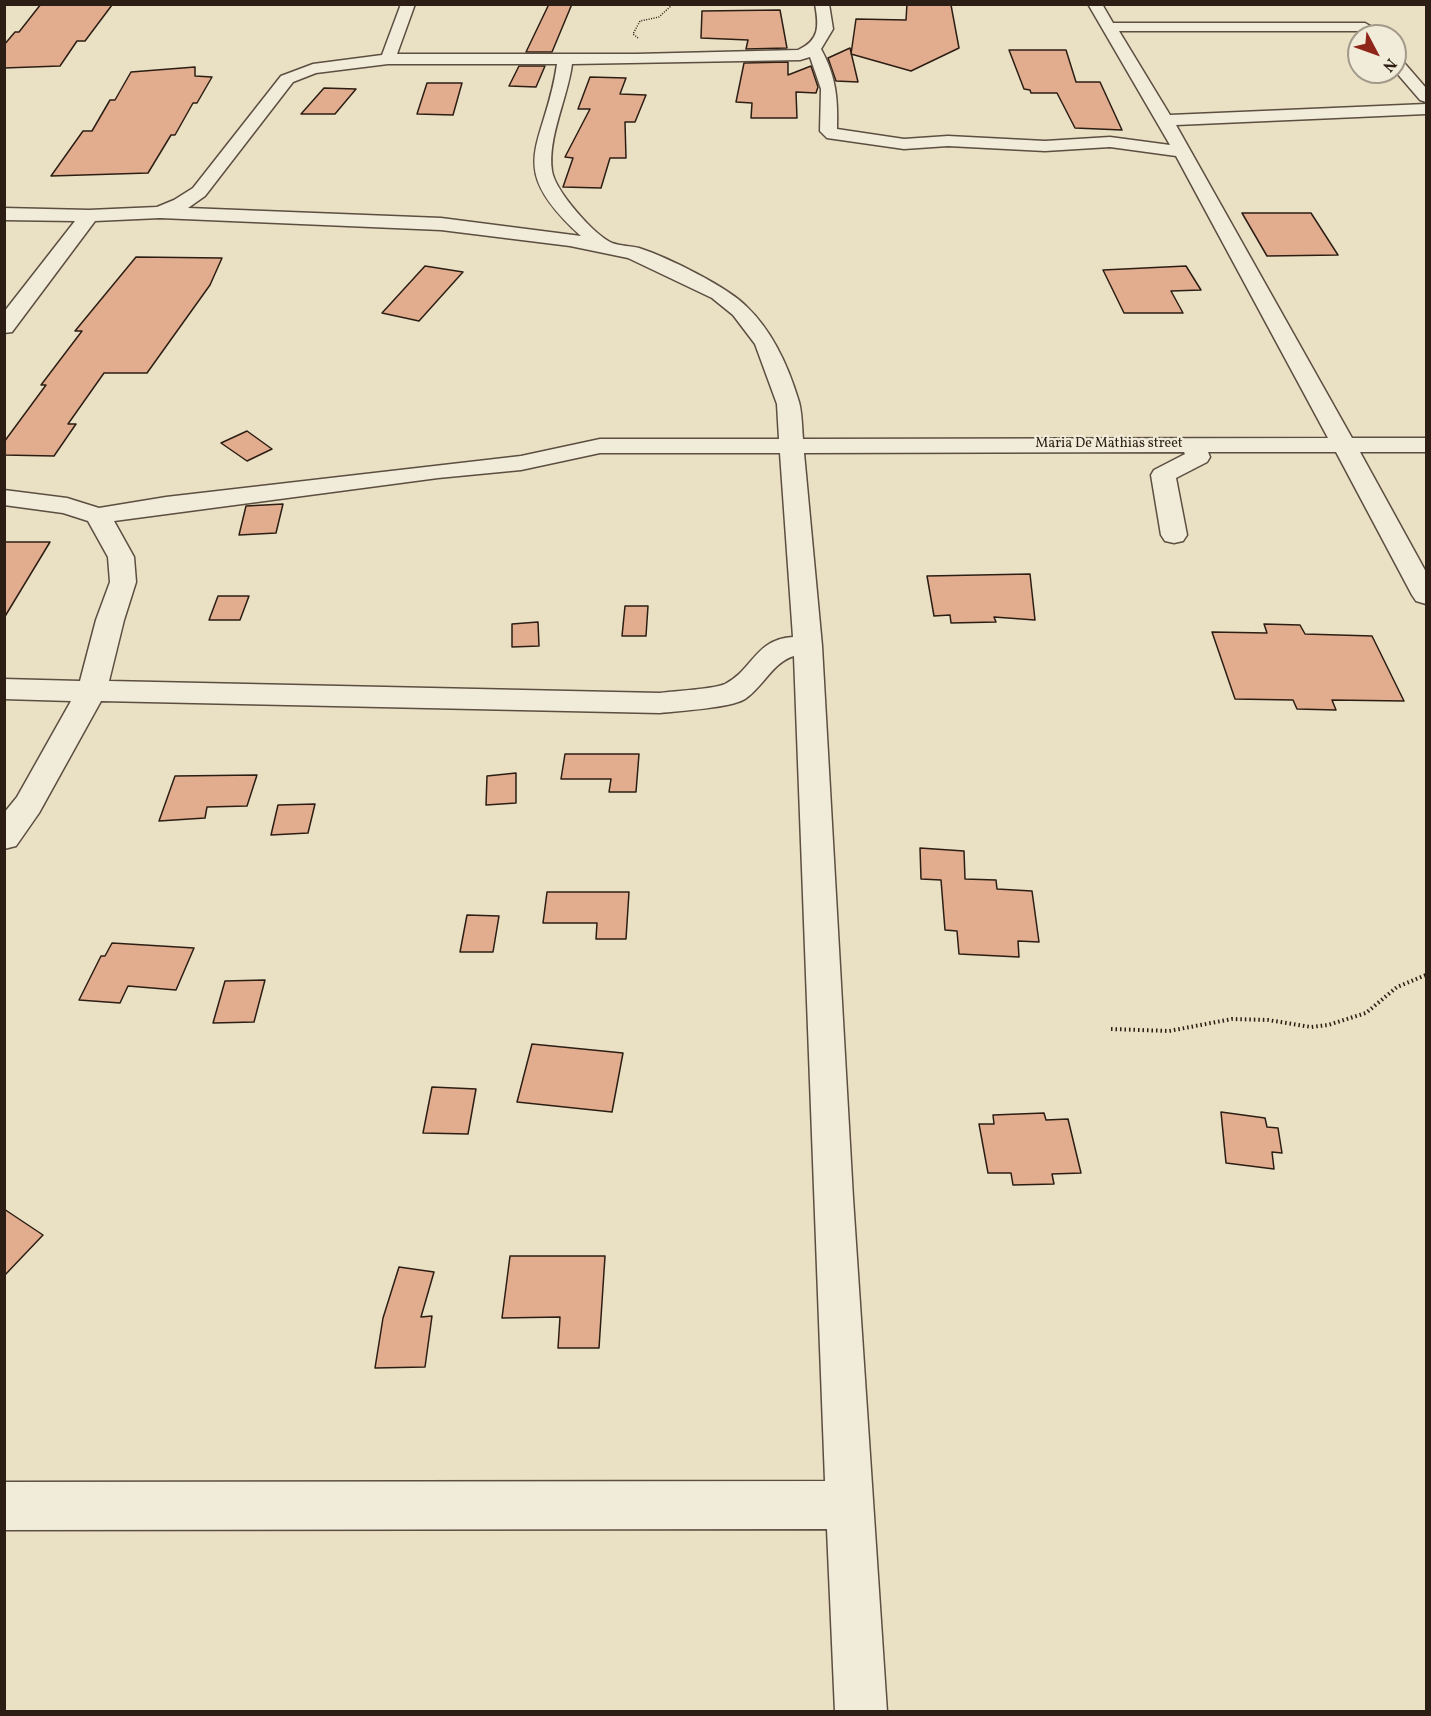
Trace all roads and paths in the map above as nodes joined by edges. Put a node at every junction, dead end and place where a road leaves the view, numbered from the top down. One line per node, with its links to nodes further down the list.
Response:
1 (408, 4): 11 (street)
2 (673, 4): 12 (path)
3 (822, 4): 9 (street)
4 (1095, 4): 7 (street)
5 (1351, 12): 6 (street)
6 (1362, 24)
7 (1107, 27): 8 (street); 16 (street)
8 (1347, 32)
9 (813, 49): 12 (street); 17 (street)
10 (565, 58): 11 (street); 12 (street); 21 (street)
11 (388, 59): 18 (street)
12 (636, 59)
13 (1407, 75): 14 (street)
14 (1426, 97)
15 (1426, 109): 16 (street)
16 (1165, 120): 17 (street)
17 (1182, 152): 24 (street)
18 (160, 212): 20 (street); 21 (street)
19 (4, 214): 20 (street)
20 (89, 216): 22 (street)
21 (604, 246): 26 (street)
22 (4, 327)
23 (1192, 444): 24 (street, Maria De Mathias street); 26 (street, Maria De Mathias street); 29 (street)
24 (1345, 445): 25 (street, Maria De Mathias street); 30 (street)
25 (1426, 445)
26 (792, 447): 28 (street, Maria De Mathias street); 31 (street)
27 (4, 497): 28 (street)
28 (98, 516): 33 (street)
29 (1174, 535)
30 (1426, 595)
31 (808, 646): 33 (street); 37 (street)
32 (4, 689): 33 (street)
33 (92, 690): 34 (street)
34 (4, 837)
35 (1426, 975): 36 (path)
36 (1111, 1029)
37 (849, 1505): 38 (street); 39 (street)
38 (4, 1506)
39 (861, 1712)

